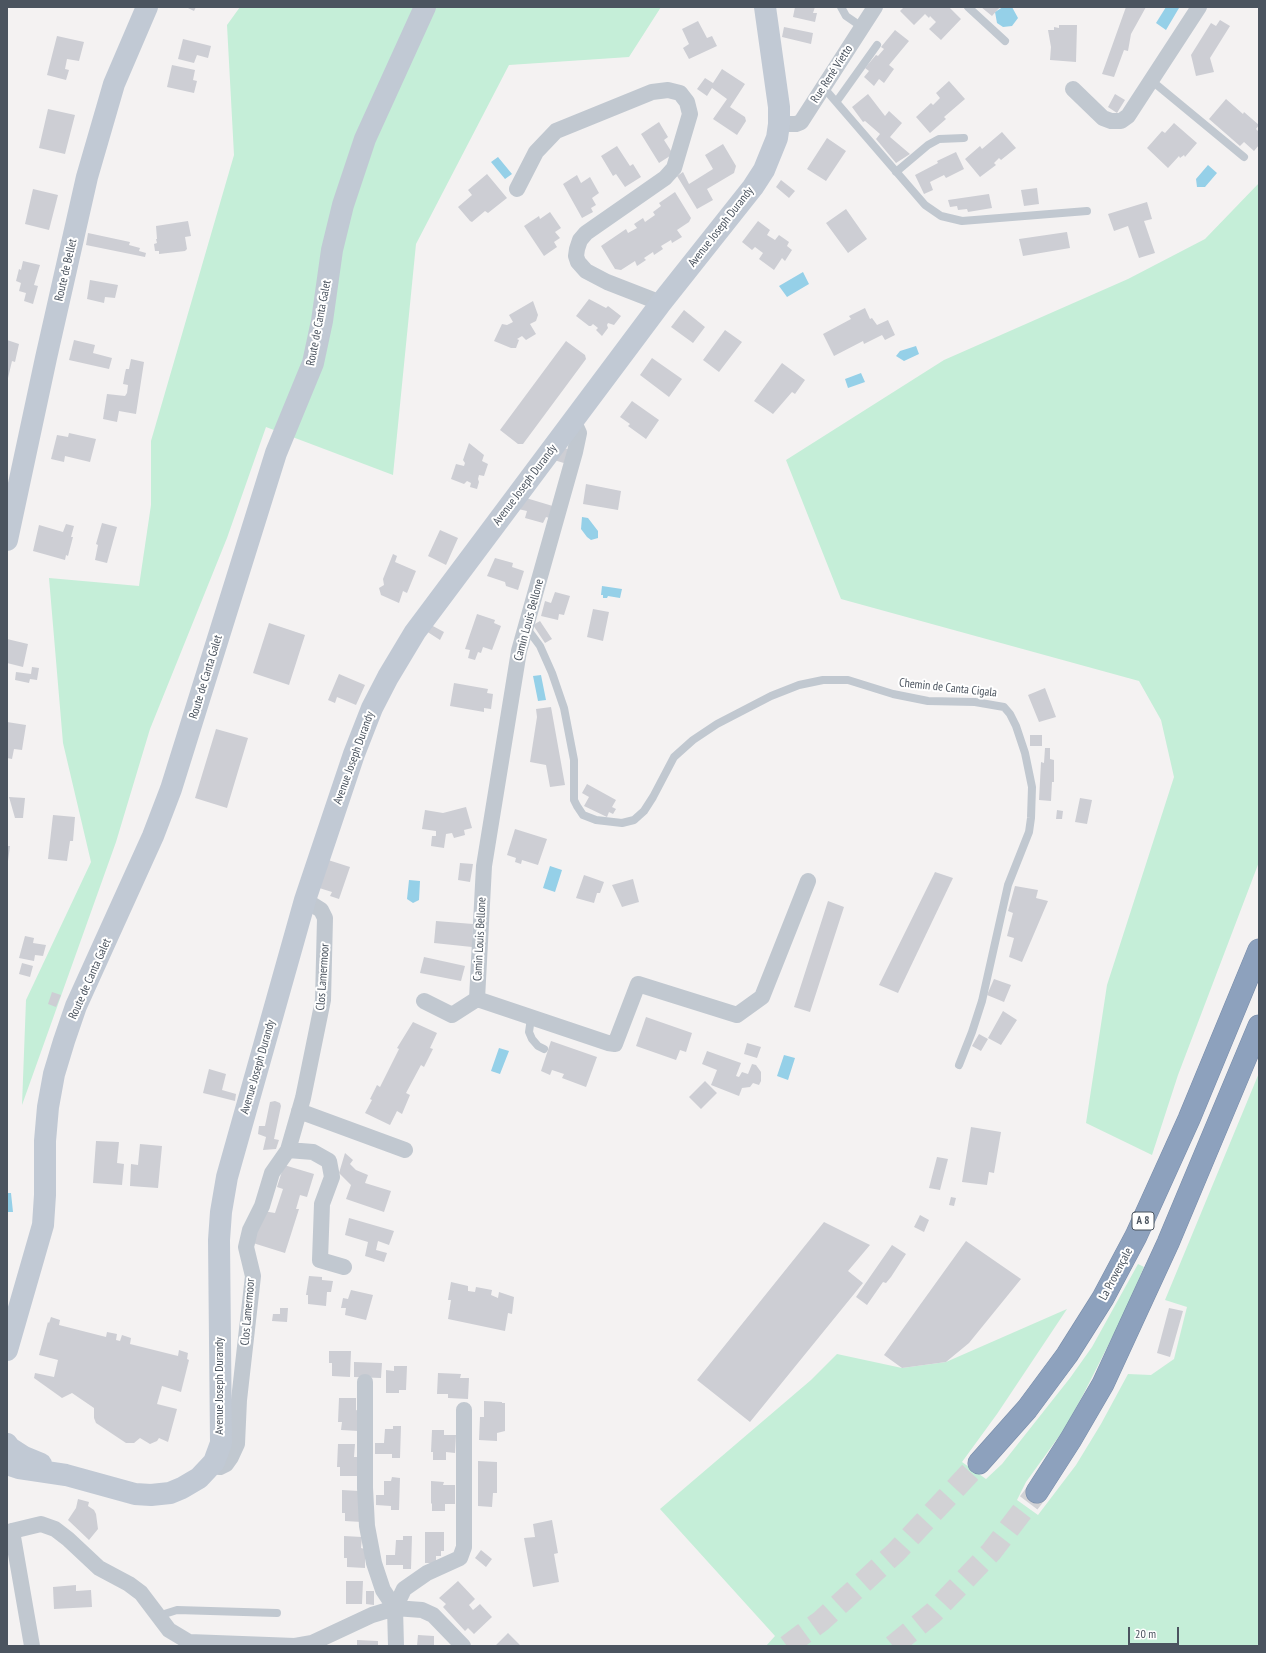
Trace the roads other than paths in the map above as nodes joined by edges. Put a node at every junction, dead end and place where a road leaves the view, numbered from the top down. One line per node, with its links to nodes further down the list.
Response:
1 (147, 7): 23 (street, Route de Bellet)
2 (425, 7): 38 (street, Route de Canta Galet)
3 (765, 7): 15 (street, Avenue Joseph Durandy)
4 (841, 7): 8 (lane)
5 (875, 7): 8 (street, Rue René Vietto)
6 (968, 7): 9 (lane)
7 (1198, 7): 11 (street)
8 (862, 27): 12 (street, Rue René Vietto)
9 (1005, 41)
10 (877, 45): 14 (lane)
11 (1152, 81): 13 (street); 17 (lane)
12 (824, 88): 14 (lane); 15 (street, Rue René Vietto)
13 (1073, 89)
14 (837, 101): 18 (lane)
15 (779, 124): 21 (street, Avenue Joseph Durandy)
16 (964, 138): 18 (lane)
17 (1244, 157)
18 (896, 172): 20 (lane)
19 (517, 189): 21 (street)
20 (1087, 211)
21 (661, 303): 22 (street, Avenue Joseph Durandy)
22 (574, 422): 24 (street, Camin Louis Bellone); 26 (street, Avenue Joseph Durandy)
23 (7, 540)
24 (526, 627): 28 (street, Camin Louis Bellone); 33 (lane, Chemin de Canta Cigala)
25 (808, 881): 30 (street)
26 (305, 900): 34 (street, Clos Lamermoor); 43 (street, Avenue Joseph Durandy)
27 (1259, 950): 42 (highway, La Provençale / A 8)
28 (477, 999): 29 (street); 30 (street)
29 (424, 1001)
30 (532, 1018): 32 (lane)
31 (1259, 1026): 46 (highway, A 8)
32 (544, 1049)
33 (959, 1065)
34 (299, 1111): 35 (street, Clos Lamermoor); 36 (street)
35 (288, 1150): 37 (street); 43 (street, Clos Lamermoor)
36 (405, 1150)
37 (344, 1268)
38 (7, 1350)
39 (365, 1382): 48 (street)
40 (464, 1410): 48 (street)
41 (7, 1444): 45 (street, Avenue Joseph Durandy)
42 (979, 1463)
43 (210, 1466): 45 (street, Avenue Joseph Durandy)
44 (11, 1469): 45 (street, Avenue Joseph Durandy)
45 (66, 1475)
46 (1037, 1492)
47 (10, 1529): 50 (street); 52 (street)
48 (395, 1608): 51 (street); 53 (street); 54 (street)
49 (277, 1613): 50 (lane)
50 (158, 1616): 51 (street)
51 (192, 1644)
52 (32, 1646)
53 (396, 1646)
54 (463, 1646)

